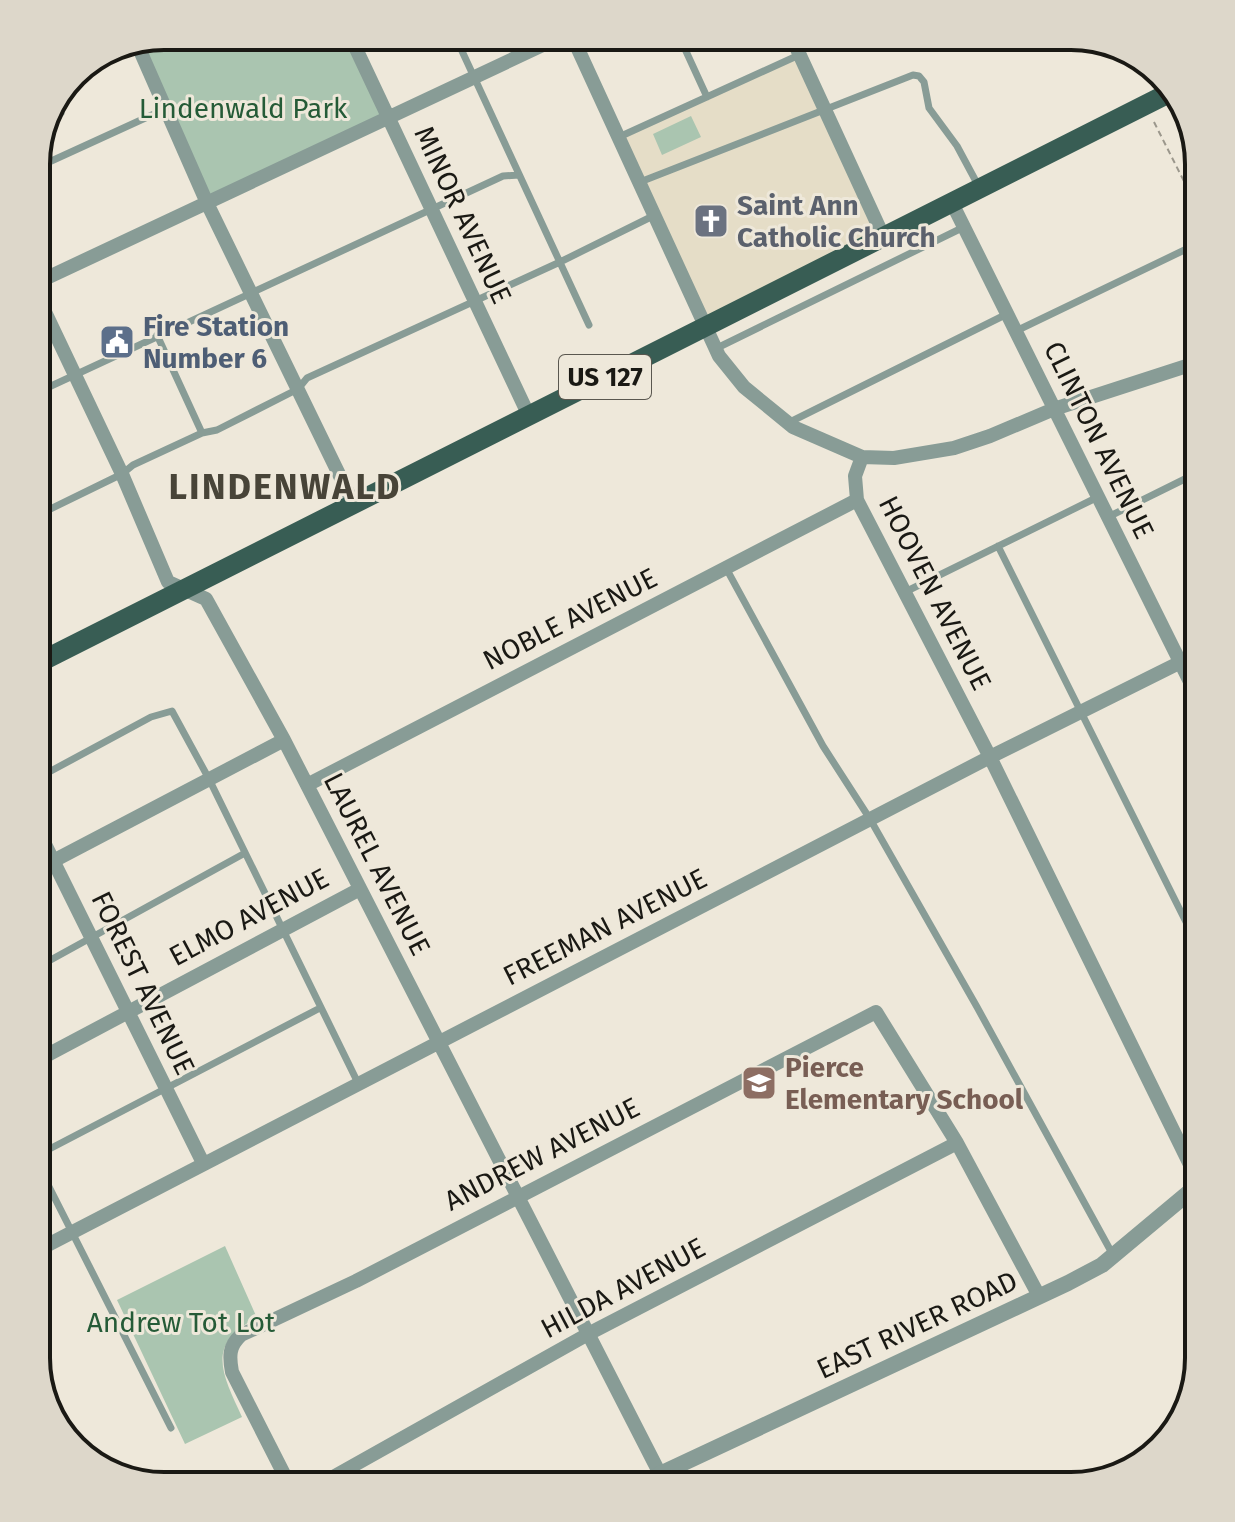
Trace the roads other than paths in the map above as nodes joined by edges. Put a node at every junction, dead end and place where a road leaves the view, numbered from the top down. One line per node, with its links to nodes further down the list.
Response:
1 (356, 50): 14 (street, MINOR AVENUE)
2 (461, 50): 9 (lane)
3 (533, 50): 9 (street)
4 (579, 50): 15 (street)
5 (685, 50): 11 (lane)
6 (797, 50): 8 (street)
7 (141, 53): 12 (street)
8 (799, 55): 11 (lane); 13 (street)
9 (474, 78): 14 (street); 17 (lane)
10 (1163, 96): 19 (main road, US 127)
11 (707, 97): 15 (lane)
12 (166, 109): 16 (lane); 20 (street)
13 (825, 111): 18 (lane); 19 (lane); 25 (street)
14 (388, 119): 20 (street); 22 (street, MINOR AVENUE)
15 (619, 137): 18 (street)
16 (50, 162)
17 (519, 175): 22 (lane); 27 (lane)
18 (640, 182): 23 (street)
19 (980, 189): 21 (main road, US 127)
20 (207, 203): 28 (street); 29 (street)
21 (952, 203): 24 (street, CLINTON AVENUE); 25 (main road, US 127)
22 (431, 209): 29 (lane); 30 (street, MINOR AVENUE)
23 (655, 215): 27 (lane); 34 (street)
24 (964, 227): 31 (street, CLINTON AVENUE); 37 (lane)
25 (884, 238): 34 (main road, US 127)
26 (1185, 250): 35 (lane)
27 (560, 262): 30 (lane); 33 (lane)
28 (50, 276)
29 (251, 293): 36 (lane); 41 (street)
30 (475, 301): 41 (lane); 43 (street, MINOR AVENUE)
31 (1007, 314): 35 (street, CLINTON AVENUE); 44 (lane)
32 (50, 322): 39 (street, LAUREL AVENUE)
33 (589, 325)
34 (704, 326): 37 (street); 43 (main road, US 127)
35 (1016, 331): 42 (street, CLINTON AVENUE)
36 (157, 335): 39 (lane); 45 (lane)
37 (715, 349): 44 (street)
38 (1185, 367): 42 (street)
39 (75, 375): 40 (lane); 47 (street, LAUREL AVENUE)
40 (50, 387)
41 (298, 389): 45 (lane); 51 (street)
42 (1054, 409): 46 (street); 49 (street, CLINTON AVENUE)
43 (529, 416): 51 (main road, US 127)
44 (788, 423): 46 (street)
45 (202, 433): 47 (lane)
46 (862, 457): 50 (street, HOOVEN AVENUE)
47 (122, 474): 52 (lane); 56 (street, LAUREL AVENUE)
48 (1185, 479): 53 (lane)
49 (1098, 497): 53 (street, CLINTON AVENUE); 54 (lane)
50 (857, 500): 55 (street, NOBLE AVENUE); 57 (street, HOOVEN AVENUE)
51 (354, 505): 56 (main road, US 127)
52 (50, 509)
53 (1108, 517): 60 (street, CLINTON AVENUE)
54 (998, 546): 57 (lane); 62 (lane)
55 (726, 568): 67 (street, NOBLE AVENUE); 68 (lane)
56 (185, 590): 58 (main road, US 127); 63 (street, LAUREL AVENUE)
57 (905, 592): 64 (street, HOOVEN AVENUE)
58 (50, 657)
59 (1185, 660): 60 (street, FREEMAN AVENUE)
60 (1180, 662): 61 (street, CLINTON AVENUE); 62 (street, FREEMAN AVENUE)
61 (1185, 672)
62 (1082, 711): 64 (street, FREEMAN AVENUE); 74 (lane)
63 (284, 740): 66 (street); 67 (street, LAUREL AVENUE)
64 (990, 757): 68 (street, FREEMAN AVENUE); 86 (street, HOOVEN AVENUE)
65 (50, 771): 66 (lane)
66 (209, 779): 69 (lane); 71 (street)
67 (307, 785): 73 (street, LAUREL AVENUE)
68 (870, 819): 80 (street, FREEMAN AVENUE); 93 (lane)
69 (245, 853): 75 (lane); 76 (lane)
70 (50, 855): 71 (street, FOREST AVENUE)
71 (53, 861): 72 (street); 76 (street, FOREST AVENUE)
72 (50, 863)
73 (360, 889): 75 (street, ELMO AVENUE); 80 (street, LAUREL AVENUE)
74 (1185, 920)
75 (283, 929): 78 (lane); 79 (street, ELMO AVENUE)
76 (91, 938): 77 (lane); 79 (street, FOREST AVENUE)
77 (50, 960)
78 (320, 1008): 82 (lane); 83 (lane)
79 (126, 1011): 81 (street, ELMO AVENUE); 83 (street, FOREST AVENUE)
80 (439, 1043): 82 (street, FREEMAN AVENUE); 89 (street, LAUREL AVENUE)
81 (50, 1053)
82 (358, 1083): 87 (street, FREEMAN AVENUE)
83 (166, 1089): 85 (lane); 87 (street, FOREST AVENUE)
84 (957, 1143): 89 (street, ANDREW AVENUE); 94 (street); 95 (street, HILDA AVENUE)
85 (50, 1151)
86 (1185, 1155)
87 (203, 1163): 91 (street, FREEMAN AVENUE)
88 (50, 1187): 91 (lane)
89 (519, 1194): 95 (street, LAUREL AVENUE); 97 (street, ANDREW AVENUE)
90 (1185, 1196): 93 (street, EAST RIVER ROAD)
91 (72, 1233): 92 (street, FREEMAN AVENUE); 96 (lane)
92 (50, 1244)
93 (1113, 1255): 94 (street, EAST RIVER ROAD)
94 (1039, 1296): 100 (street, EAST RIVER ROAD)
95 (590, 1333): 98 (street, HILDA AVENUE); 99 (street, LAUREL AVENUE)
96 (171, 1428)
97 (283, 1472)
98 (342, 1472)
99 (659, 1472)
100 (664, 1472)

